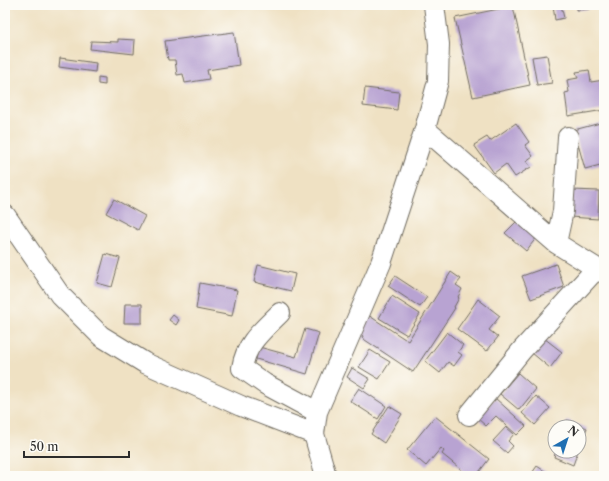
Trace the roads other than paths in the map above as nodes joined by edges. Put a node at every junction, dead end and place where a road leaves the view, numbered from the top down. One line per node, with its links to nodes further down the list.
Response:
1 (434, 5): 2 (street)
2 (425, 130): 5 (street); 8 (street)
3 (568, 137): 5 (street)
4 (5, 215): 10 (street)
5 (556, 243): 6 (street)
6 (600, 271): 9 (street)
7 (280, 313): 8 (street)
8 (317, 412): 10 (street)
9 (469, 415)
10 (314, 434): 11 (street)
11 (326, 476)

